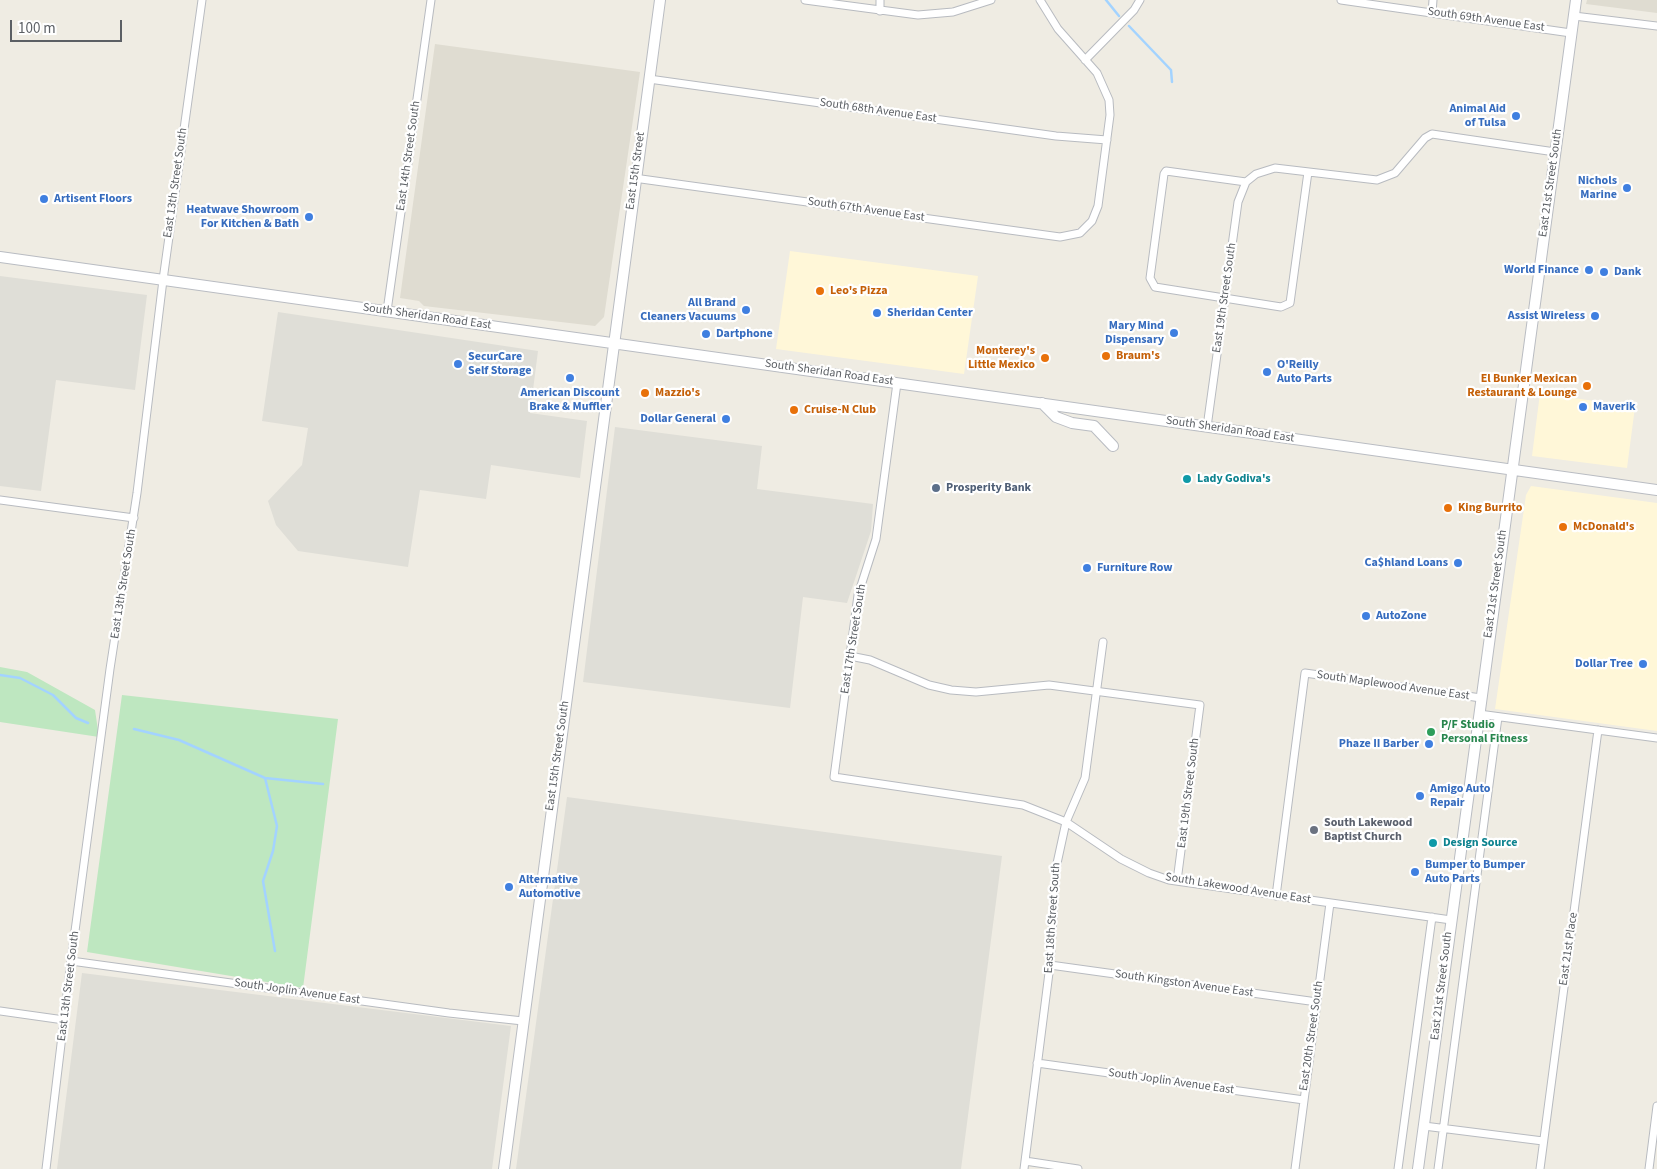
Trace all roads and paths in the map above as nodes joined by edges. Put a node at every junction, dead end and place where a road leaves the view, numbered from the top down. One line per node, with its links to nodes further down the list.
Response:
1 (202, 0): 25 (street, East 13th Street South)
2 (431, 0): 27 (street, East 14th Street South)
3 (660, 0): 18 (main road, East 15th Street)
4 (805, 0): 12 (street)
5 (880, 0): 12 (street)
6 (991, 0): 12 (street)
7 (1040, 0): 17 (street)
8 (1140, 0): 17 (street)
9 (1341, 0): 13 (street, South 69th Avenue East)
10 (1433, 0): 13 (street)
11 (1576, 0): 14 (main road, East 21st Street South)
12 (880, 11)
13 (1432, 13): 16 (street, South 69th Avenue East)
14 (1574, 16): 15 (street); 16 (main road, East 21st Street South)
15 (1657, 26)
16 (1571, 32): 20 (main road, East 21st Street South)
17 (1085, 60): 19 (street)
18 (649, 79): 19 (street, South 68th Avenue East); 22 (main road, East 15th Street)
19 (1107, 140): 22 (street, South 67th Avenue East)
20 (1555, 152): 21 (street); 33 (main road, East 21st Street South)
21 (1308, 172): 23 (street); 26 (street)
22 (634, 178): 28 (main road, East 15th Street)
23 (1246, 182): 26 (street, East 19th Street South); 26 (street)
24 (0, 257): 25 (main road, South Sheridan Road East)
25 (163, 280): 27 (main road, South Sheridan Road East); 36 (street, East 13th Street South)
26 (1225, 299): 31 (street, East 19th Street South)
27 (387, 311): 28 (main road, South Sheridan Road East)
28 (614, 343): 29 (main road, South Sheridan Road East); 57 (main road, East 15th Street South)
29 (897, 383): 30 (main road, South Sheridan Road East); 38 (street, East 17th Street South)
30 (1042, 403): 31 (main road, South Sheridan Road East); 32 (main road)
31 (1207, 427): 33 (main road, South Sheridan Road East)
32 (1113, 446)
33 (1511, 469): 34 (main road, South Sheridan Road East); 40 (main road, East 21st Street South)
34 (1657, 490)
35 (0, 500): 36 (street)
36 (134, 518): 52 (street, East 13th Street South)
37 (1104, 642): 39 (street, East 18th Street South)
38 (850, 656): 39 (street); 45 (street, East 17th Street South)
39 (1097, 691): 46 (street, East 18th Street South); 47 (street, East 19th Street South)
40 (1481, 698): 41 (main road, East 21st Street South); 48 (street, South Maplewood Avenue East)
41 (1479, 714): 42 (street, South Maplewood Avenue East); 51 (main road, East 21st Street South)
42 (1498, 717): 43 (street, South Maplewood Avenue East); 62 (street, East 21st Street South)
43 (1598, 730): 44 (street, South Maplewood Avenue East); 63 (street, East 21st Place)
44 (1657, 738)
45 (834, 777): 46 (street, South Lakewood Avenue East)
46 (1066, 822): 47 (street, South Lakewood Avenue East); 53 (street, East 18th Street South)
47 (1177, 881): 48 (street, South Lakewood Avenue East)
48 (1276, 896): 49 (street, South Lakewood Avenue East)
49 (1330, 903): 50 (street, South Lakewood Avenue East); 54 (street, East 20th Street South)
50 (1432, 918): 51 (street, South Lakewood Avenue East); 69 (street, East 21st Street South)
51 (1451, 920): 61 (main road, East 21st Street South)
52 (71, 961): 56 (street, East 13th Street South); 57 (street, South Joplin Avenue East)
53 (1050, 965): 54 (street, South Kingston Avenue East); 58 (street, East 18th Street South)
54 (1317, 1002): 59 (street, East 20th Street South)
55 (0, 1010): 56 (street)
56 (64, 1020): 65 (street, East 13th Street South)
57 (523, 1021): 66 (main road, East 15th Street South)
58 (1037, 1063): 59 (street, South Joplin Avenue East); 64 (street, East 18th Street South)
59 (1304, 1100): 68 (street, East 20th Street South)
60 (1657, 1106): 73 (street)
61 (1424, 1126): 62 (street); 70 (main road, East 21st Street South)
62 (1444, 1128): 63 (street); 71 (street, East 21st Street South)
63 (1543, 1142): 72 (street, East 21st Place)
64 (1024, 1165): 67 (street)
65 (46, 1169)
66 (504, 1169)
67 (1078, 1169)
68 (1295, 1169)
69 (1398, 1169)
70 (1418, 1169)
71 (1438, 1169)
72 (1540, 1169)
73 (1649, 1169)

